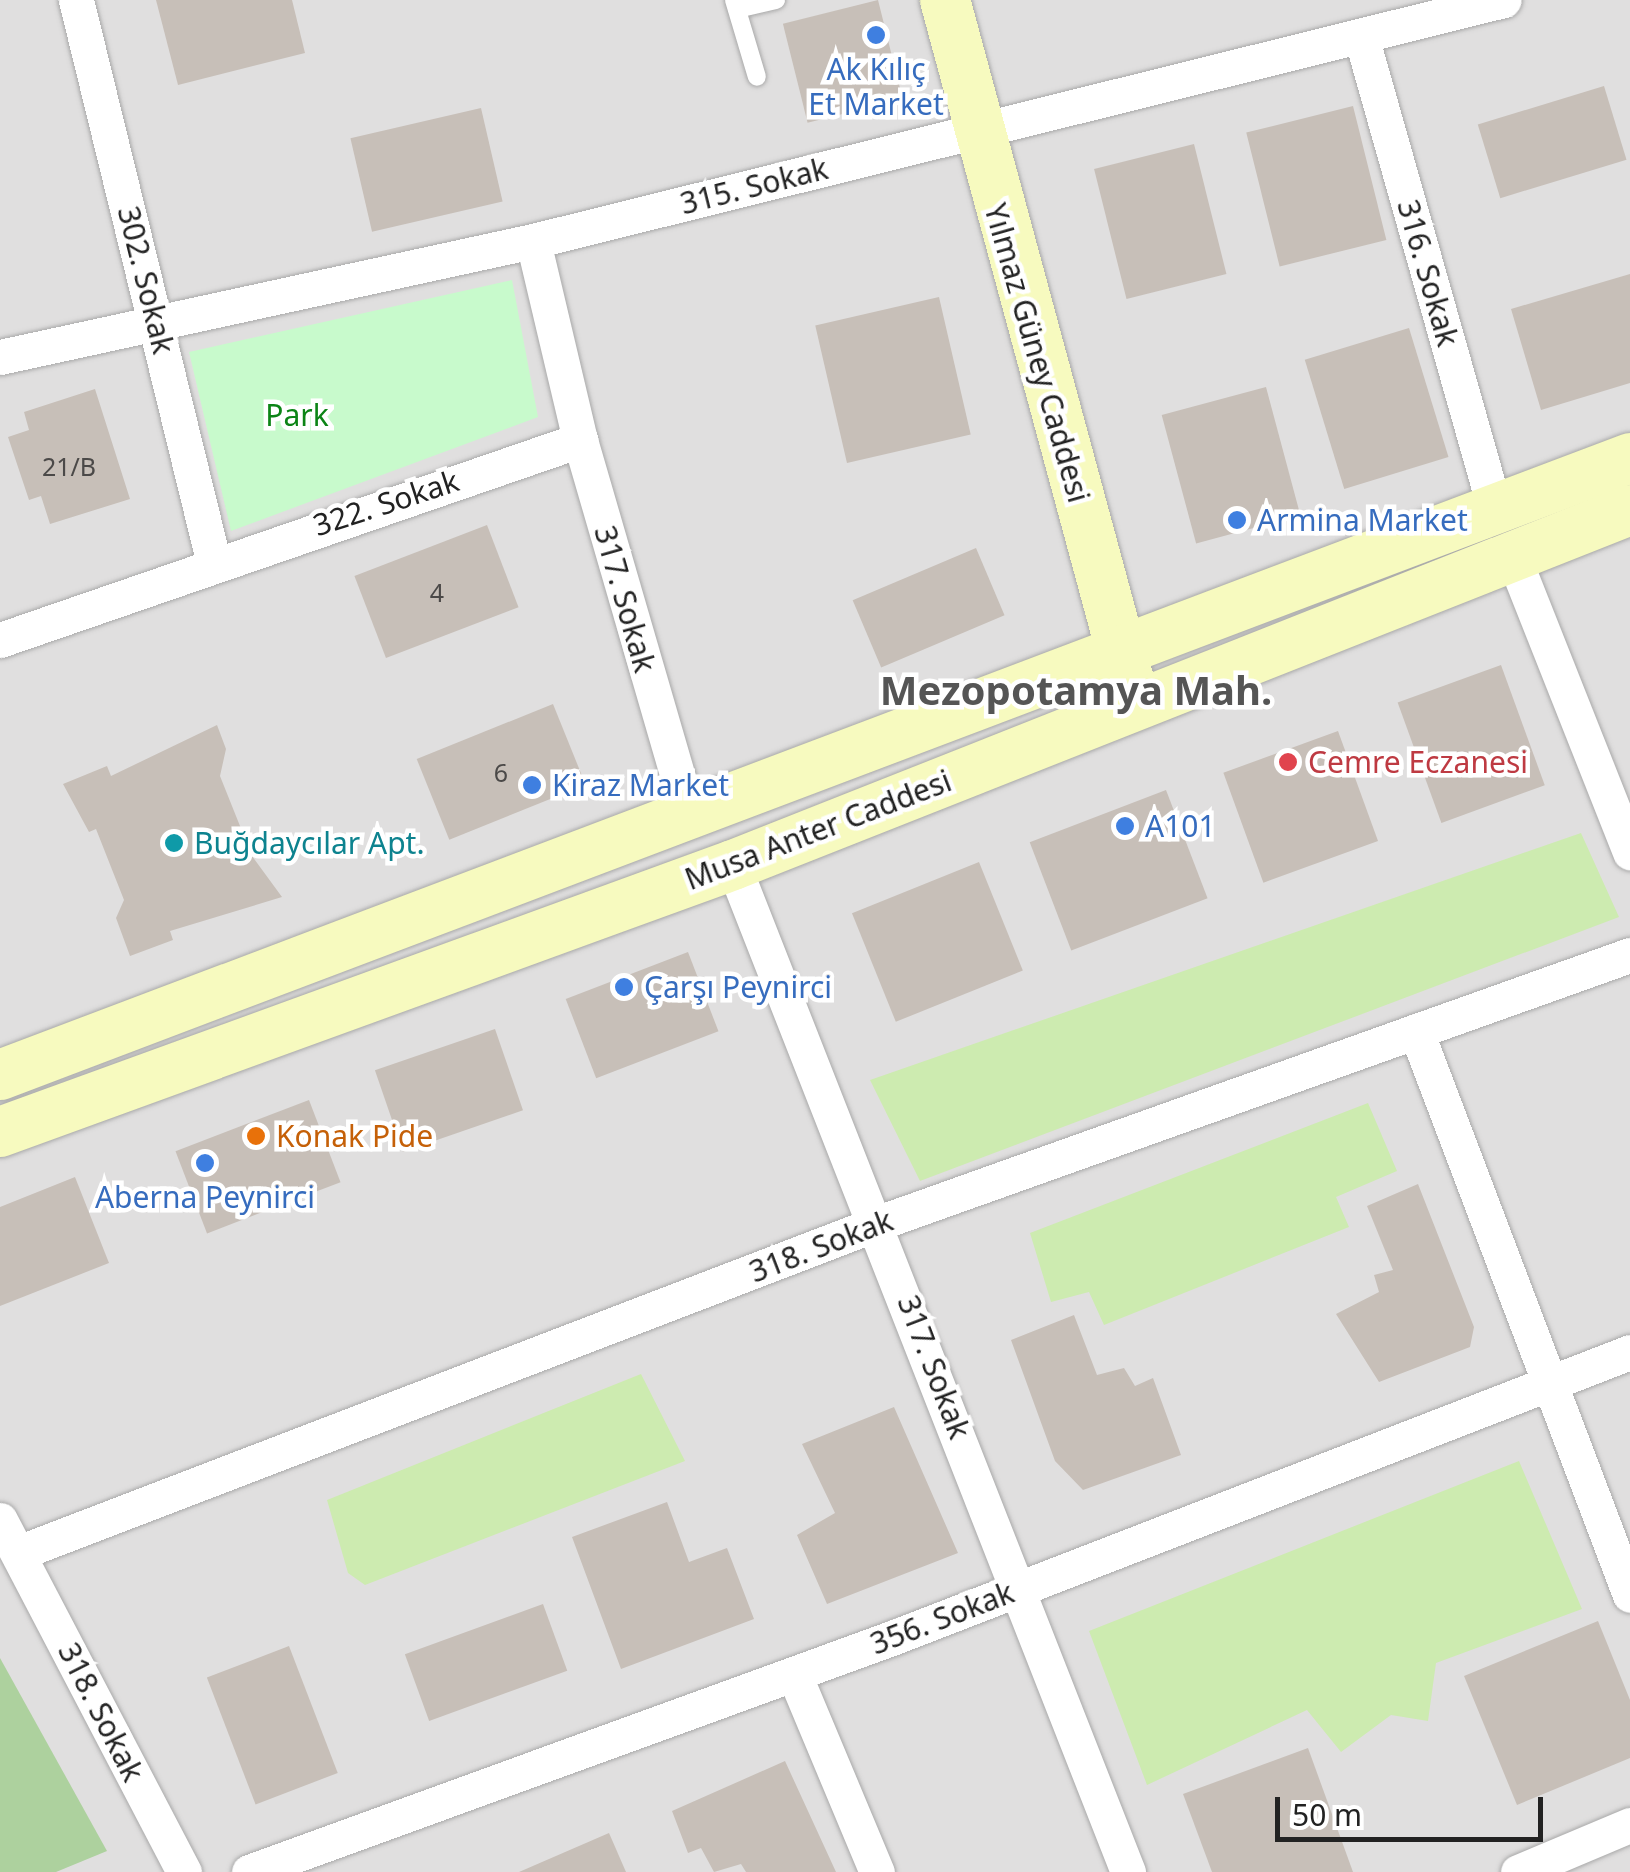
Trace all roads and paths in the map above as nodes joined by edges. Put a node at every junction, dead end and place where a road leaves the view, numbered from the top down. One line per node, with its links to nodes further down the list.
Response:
1 (76, 0): 10 (street, 302. Sokak)
2 (776, 0): 5 (lane)
3 (946, 0): 8 (main road, Yılmaz Güney Caddesi)
4 (1504, 0): 6 (street, 315. Sokak)
5 (735, 4): 7 (lane)
6 (1362, 36): 8 (street, 315. Sokak); 15 (street, 316. Sokak)
7 (757, 77)
8 (974, 132): 9 (street, 315. Sokak); 18 (main road, Yılmaz Güney Caddesi)
9 (533, 241): 10 (street, 315. Sokak); 12 (street)
10 (158, 326): 11 (street, 315. Sokak); 16 (street, 302. Sokak)
11 (0, 357)
12 (580, 440): 16 (street, 322. Sokak); 20 (street, 317. Sokak)
13 (1630, 458): 15 (main road, Musa Anter Caddesi)
14 (1630, 510): 15 (main road, Musa Anter Caddesi)
15 (1503, 532): 18 (main road, Musa Anter Caddesi); 19 (main road, Musa Anter Caddesi); 21 (street, 316. Sokak)
16 (213, 560): 17 (street, 322. Sokak)
17 (0, 640)
18 (1120, 650): 19 (main road, Yılmaz Güney Caddesi); 20 (main road, Musa Anter Caddesi)
19 (1136, 704): 22 (main road, Musa Anter Caddesi)
20 (688, 816): 25 (main road, Musa Anter Caddesi)
21 (1630, 852)
22 (734, 864): 26 (main road, Musa Anter Caddesi); 27 (street, 317. Sokak)
23 (1630, 955): 24 (street, 318. Sokak)
24 (1416, 1032): 27 (street, 318. Sokak); 29 (street)
25 (0, 1075)
26 (0, 1132)
27 (878, 1224): 31 (street, 318. Sokak); 32 (street, 317. Sokak)
28 (1630, 1352): 29 (street, 356. Sokak)
29 (1550, 1383): 32 (street, 356. Sokak); 33 (street)
30 (0, 1520): 31 (street, 318. Sokak)
31 (18, 1553): 36 (street, 318. Sokak)
32 (1019, 1589): 34 (street, 356. Sokak); 39 (street, 317. Sokak)
33 (1630, 1595)
34 (794, 1674): 37 (street, 356. Sokak); 38 (street)
35 (1630, 1824): 40 (street)
36 (184, 1872)
37 (249, 1872)
38 (877, 1872)
39 (1128, 1872)
40 (1518, 1872)

